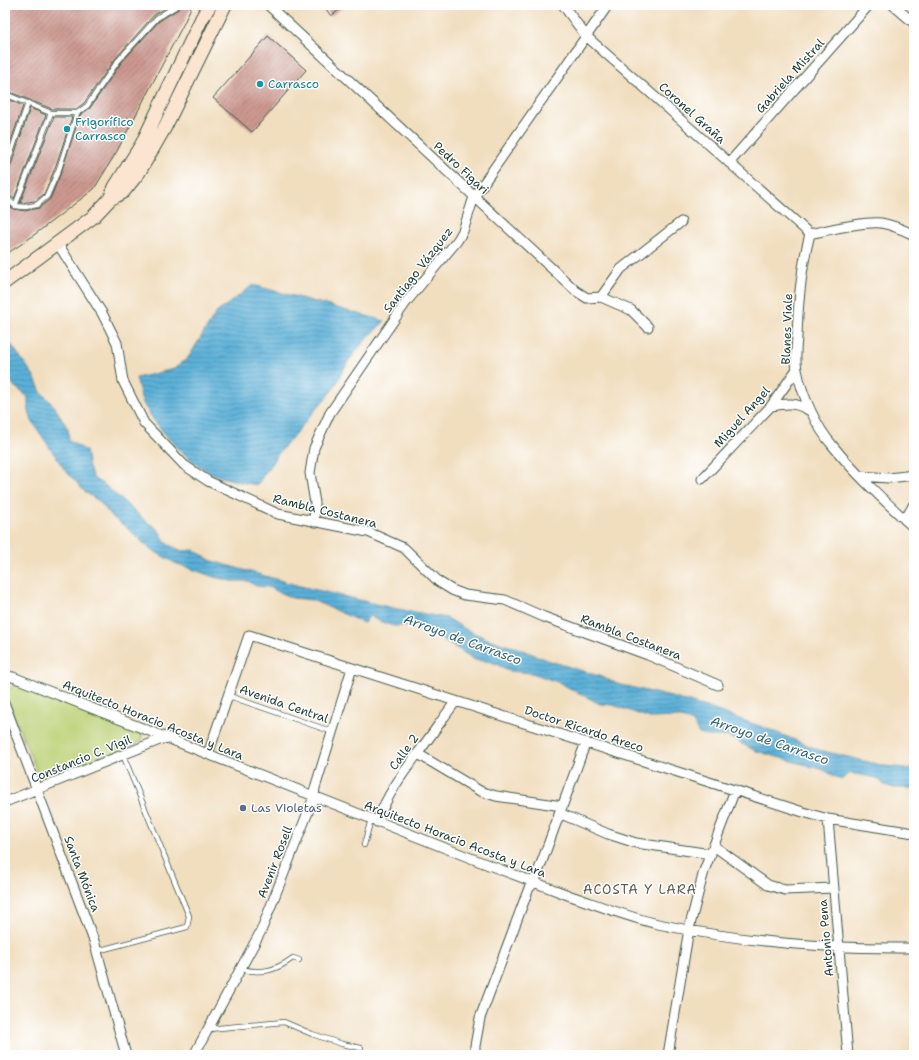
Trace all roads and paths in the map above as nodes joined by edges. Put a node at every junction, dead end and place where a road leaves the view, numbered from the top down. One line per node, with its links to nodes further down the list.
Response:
1 (178, 5): 14 (lane)
2 (210, 5): 19 (main road)
3 (225, 5): 19 (main road)
4 (268, 5): 18 (street, Pedro Figari)
5 (563, 5): 10 (street, Coronel Graña)
6 (608, 5): 10 (street, Santiago Vázquez)
7 (869, 5): 15 (street, Gabriela Mistral)
8 (893, 5): 9 (street)
9 (914, 23)
10 (586, 36): 15 (street, Coronel Graña); 18 (street, Santiago Vázquez)
11 (5, 94): 12 (lane)
12 (28, 103): 13 (lane); 16 (lane)
13 (51, 113): 14 (lane); 20 (lane)
14 (77, 113): 20 (lane)
15 (729, 163): 22 (street, Coronel Graña)
16 (5, 170)
17 (5, 196): 20 (lane)
18 (474, 197): 26 (street, Pedro Figari); 36 (street, Santiago Vázquez)
19 (110, 199): 24 (main road)
20 (16, 206)
21 (681, 222): 26 (street)
22 (810, 234): 23 (street); 28 (street, Blanes Viale)
23 (914, 235)
24 (58, 244): 25 (main road); 36 (street, Rambla Costanera)
25 (5, 282)
26 (601, 297): 27 (street, Pedro Figari)
27 (648, 327)
28 (797, 369): 29 (street, Miguel Angel); 30 (street, Blanes Viale)
29 (771, 406): 30 (street); 33 (street, Miguel Angel)
30 (810, 411): 32 (street, Blanes Viale)
31 (914, 475): 32 (street)
32 (860, 476): 35 (street, Blanes Viale)
33 (702, 479)
34 (914, 504): 35 (street)
35 (905, 520): 37 (street, Blanes Viale)
36 (314, 522): 40 (street, Rambla Costanera)
37 (914, 528)
38 (352, 668): 41 (street, Doctor Ricardo Areco); 42 (street, Doctor Ricardo Areco); 44 (street, Avenir Rosell)
39 (5, 676): 45 (street, Arquitecto Horacio Acosta y Lara)
40 (718, 685)
41 (229, 696): 44 (lane, Avenida Central); 47 (street)
42 (456, 701): 46 (street, Doctor Ricardo Areco); 48 (street, Calle 2)
43 (5, 705): 50 (street, Santa Mónica)
44 (333, 732): 52 (street, Avenir Rosell)
45 (167, 737): 47 (street, Arquitecto Horacio Acosta y Lara); 49 (street, Constancio C. Vigil)
46 (586, 742): 51 (street, Doctor Ricardo Areco); 54 (street)
47 (208, 754): 52 (street, Arquitecto Horacio Acosta y Lara)
48 (418, 754): 54 (street); 56 (street, Calle 2)
49 (123, 755): 50 (street, Constancio C. Vigil); 65 (lane)
50 (37, 790): 53 (street, Constancio C. Vigil); 65 (street, Santa Mónica)
51 (735, 790): 55 (street, Doctor Ricardo Areco); 59 (street)
52 (314, 797): 56 (street, Arquitecto Horacio Acosta y Lara); 67 (street, Avenir Rosell)
53 (5, 802)
54 (561, 810): 59 (street); 60 (street)
55 (828, 819): 57 (street, Doctor Ricardo Areco); 61 (street, Antonio Pena)
56 (374, 820): 58 (lane); 60 (street, Arquitecto Horacio Acosta y Lara)
57 (914, 833)
58 (364, 845)
59 (713, 850): 61 (street); 62 (street)
60 (534, 883): 62 (street, Arquitecto Horacio Acosta y Lara); 72 (street)
61 (834, 888): 63 (street, Antonio Pena)
62 (689, 929): 63 (street, Arquitecto Horacio Acosta y Lara); 73 (street)
63 (839, 948): 64 (street, Arquitecto Horacio Acosta y Lara); 74 (street, Antonio Pena)
64 (914, 948)
65 (97, 951): 70 (street, Santa Mónica)
66 (299, 960): 67 (lane)
67 (240, 969): 68 (street, Avenir Rosell)
68 (208, 1029): 69 (lane); 71 (street, Avenir Rosell)
69 (361, 1048)
70 (126, 1055)
71 (194, 1055)
72 (475, 1055)
73 (668, 1055)
74 (848, 1055)

